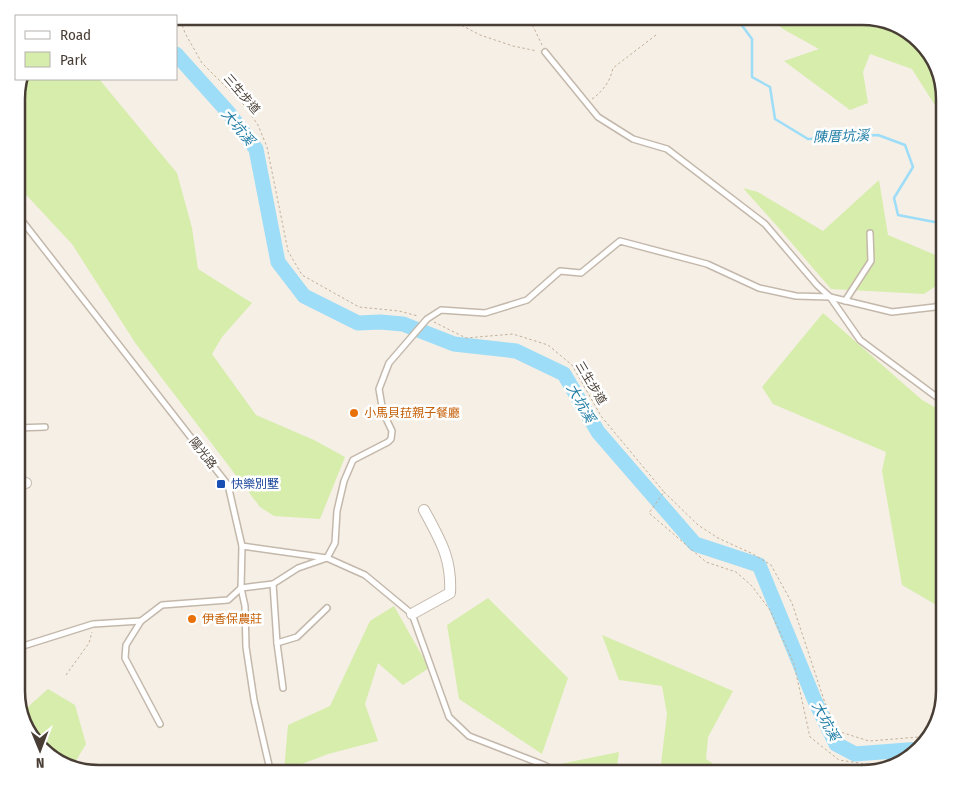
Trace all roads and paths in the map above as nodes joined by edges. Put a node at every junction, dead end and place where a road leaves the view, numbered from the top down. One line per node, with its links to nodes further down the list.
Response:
1 (182, 25): 12 (path, 三生步道)
2 (461, 25): 5 (path)
3 (532, 25): 5 (path)
4 (656, 35): 6 (path)
5 (545, 52): 6 (lane)
6 (586, 103): 9 (lane)
7 (25, 225): 18 (lane, 陽光路)
8 (870, 233): 10 (lane)
9 (830, 297): 10 (lane); 12 (lane); 13 (lane)
10 (844, 301): 11 (lane)
11 (936, 306)
12 (426, 319): 16 (path, 三生步道); 19 (lane)
13 (936, 397)
14 (45, 427): 15 (lane)
15 (25, 428)
16 (664, 492): 31 (path, 三生步道); 32 (path)
17 (424, 510): 23 (street)
18 (242, 546): 19 (lane); 21 (lane, 陽光路)
19 (327, 558): 20 (lane); 23 (lane)
20 (273, 584): 21 (lane); 26 (lane)
21 (241, 588): 24 (lane); 33 (lane, 陽光路)
22 (327, 608): 26 (lane)
23 (412, 614): 34 (lane)
24 (141, 621): 25 (lane); 30 (lane)
25 (94, 624): 27 (lane); 28 (path)
26 (277, 643): 29 (lane)
27 (25, 646)
28 (66, 675)
29 (283, 688)
30 (160, 724)
31 (920, 737)
32 (868, 764)
33 (269, 765)
34 (544, 765)

